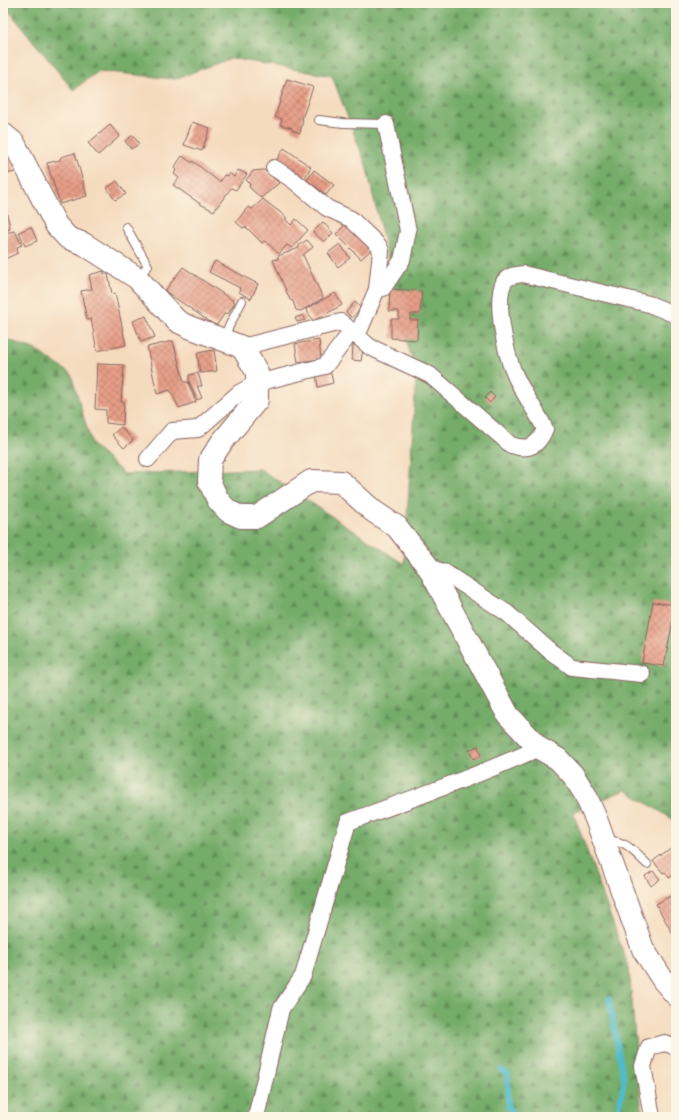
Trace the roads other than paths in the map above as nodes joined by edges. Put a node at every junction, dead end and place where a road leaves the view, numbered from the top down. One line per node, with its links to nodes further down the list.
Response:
1 (319, 120): 2 (lane)
2 (386, 124): 7 (street)
3 (3, 134): 6 (street)
4 (274, 168): 7 (street)
5 (126, 227): 6 (lane)
6 (137, 278): 11 (street)
7 (377, 289): 10 (street)
8 (242, 301): 11 (lane)
9 (676, 315): 10 (street)
10 (355, 333): 11 (street); 12 (street)
11 (232, 343): 12 (street)
12 (257, 383): 13 (street); 14 (street)
13 (148, 459)
14 (429, 568): 15 (street); 16 (street)
15 (642, 674)
16 (539, 748): 17 (street); 21 (street)
17 (604, 842): 18 (lane); 19 (street)
18 (647, 864)
19 (676, 995)
20 (676, 1047): 22 (street)
21 (256, 1117)
22 (652, 1117)

